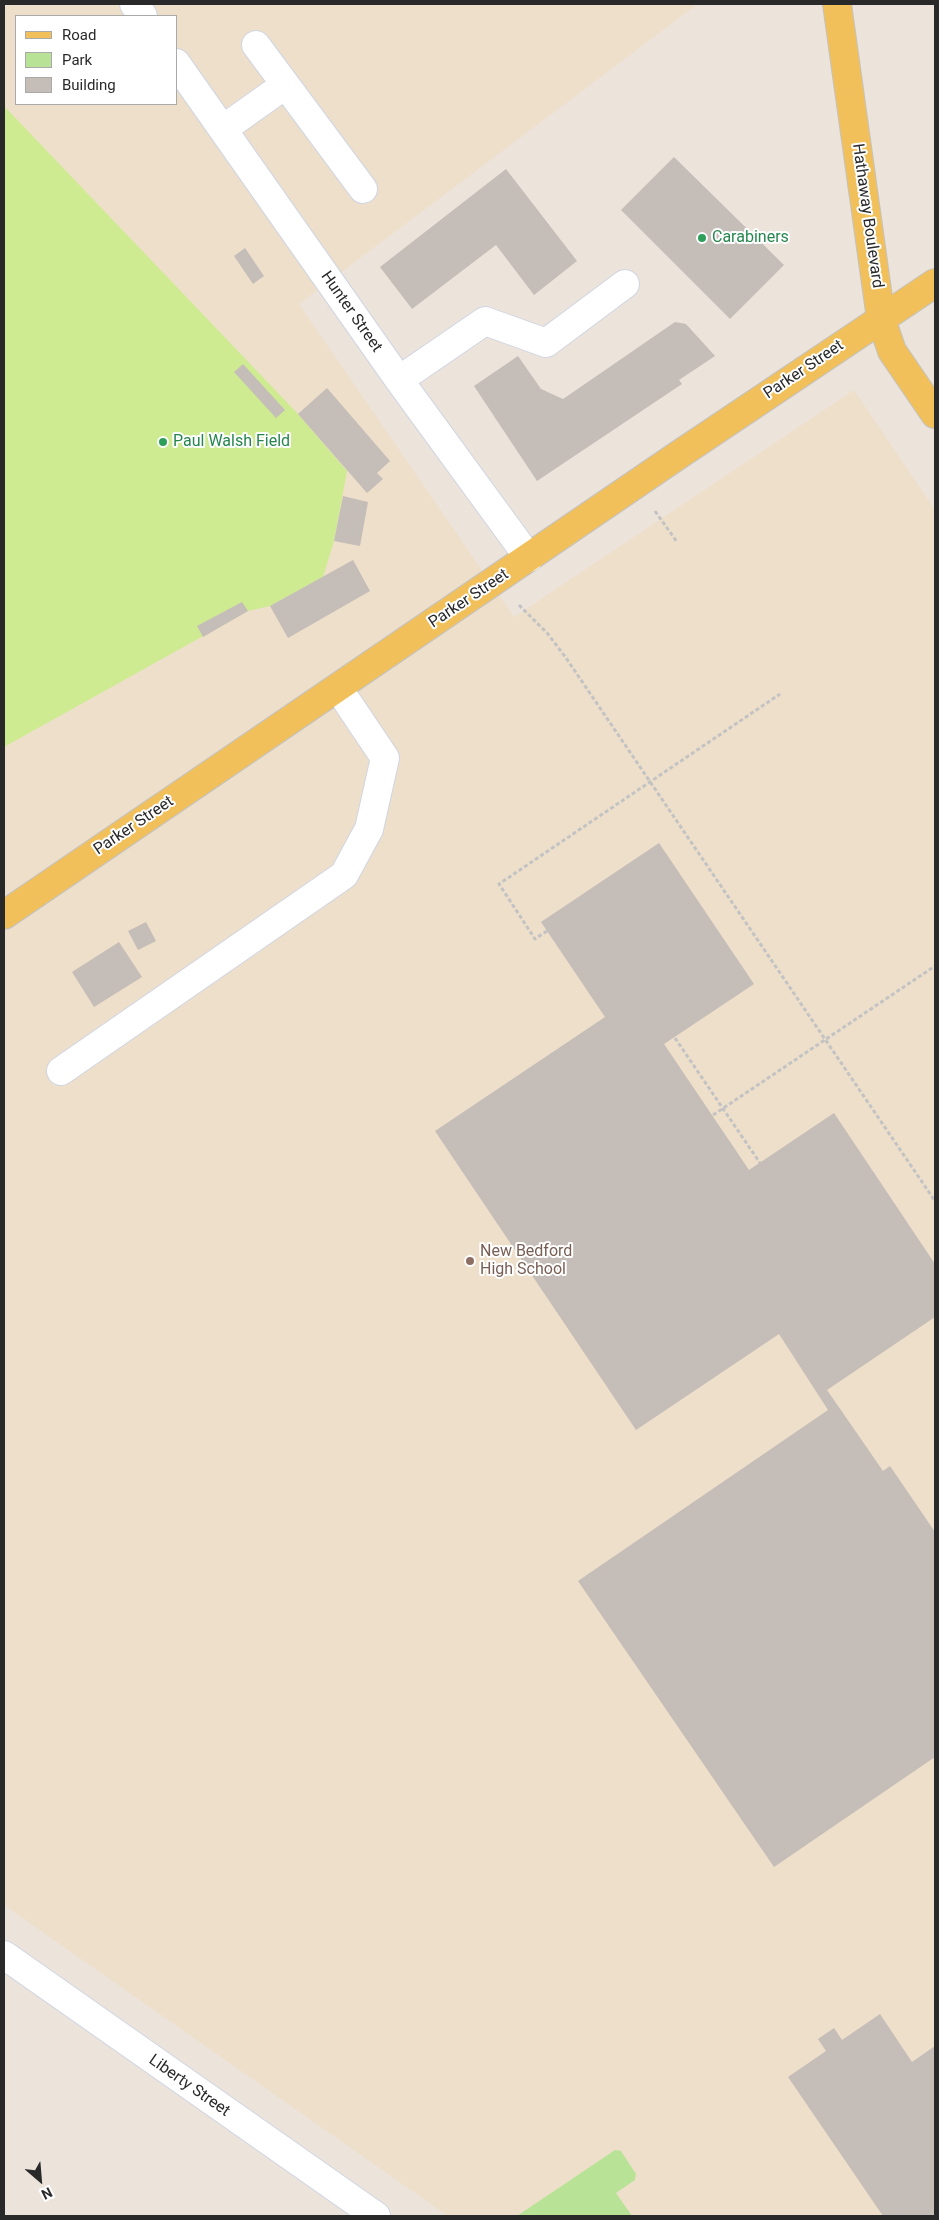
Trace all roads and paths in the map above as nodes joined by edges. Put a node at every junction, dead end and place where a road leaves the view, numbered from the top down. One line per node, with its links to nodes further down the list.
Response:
1 (134, 4): 3 (street)
2 (837, 4): 11 (main road, Hathaway Boulevard)
3 (142, 15)
4 (256, 45): 6 (street)
5 (178, 66): 7 (street, Hunter Street)
6 (285, 85): 7 (street); 8 (street)
7 (223, 129): 12 (street, Hunter Street)
8 (363, 189)
9 (935, 283): 11 (main road, Parker Street)
10 (625, 284): 12 (street)
11 (881, 319): 13 (main road, Hathaway Boulevard); 16 (main road, Parker Street)
12 (399, 380): 16 (street, Hunter Street)
13 (935, 414)
14 (655, 511): 15 (path)
15 (676, 542)
16 (529, 558): 18 (main road, Parker Street)
17 (518, 605): 20 (path)
18 (338, 688): 21 (main road, Parker Street); 26 (street)
19 (780, 694): 20 (path)
20 (651, 781): 22 (path); 25 (path)
21 (4, 915)
22 (547, 931)
23 (935, 966): 25 (path)
24 (675, 1038): 27 (path)
25 (826, 1038): 27 (path); 30 (path)
26 (61, 1071)
27 (724, 1108): 28 (path); 29 (path)
28 (712, 1115)
29 (760, 1163)
30 (935, 1201)
31 (4, 1955): 32 (street, Liberty Street)
32 (376, 2216)

